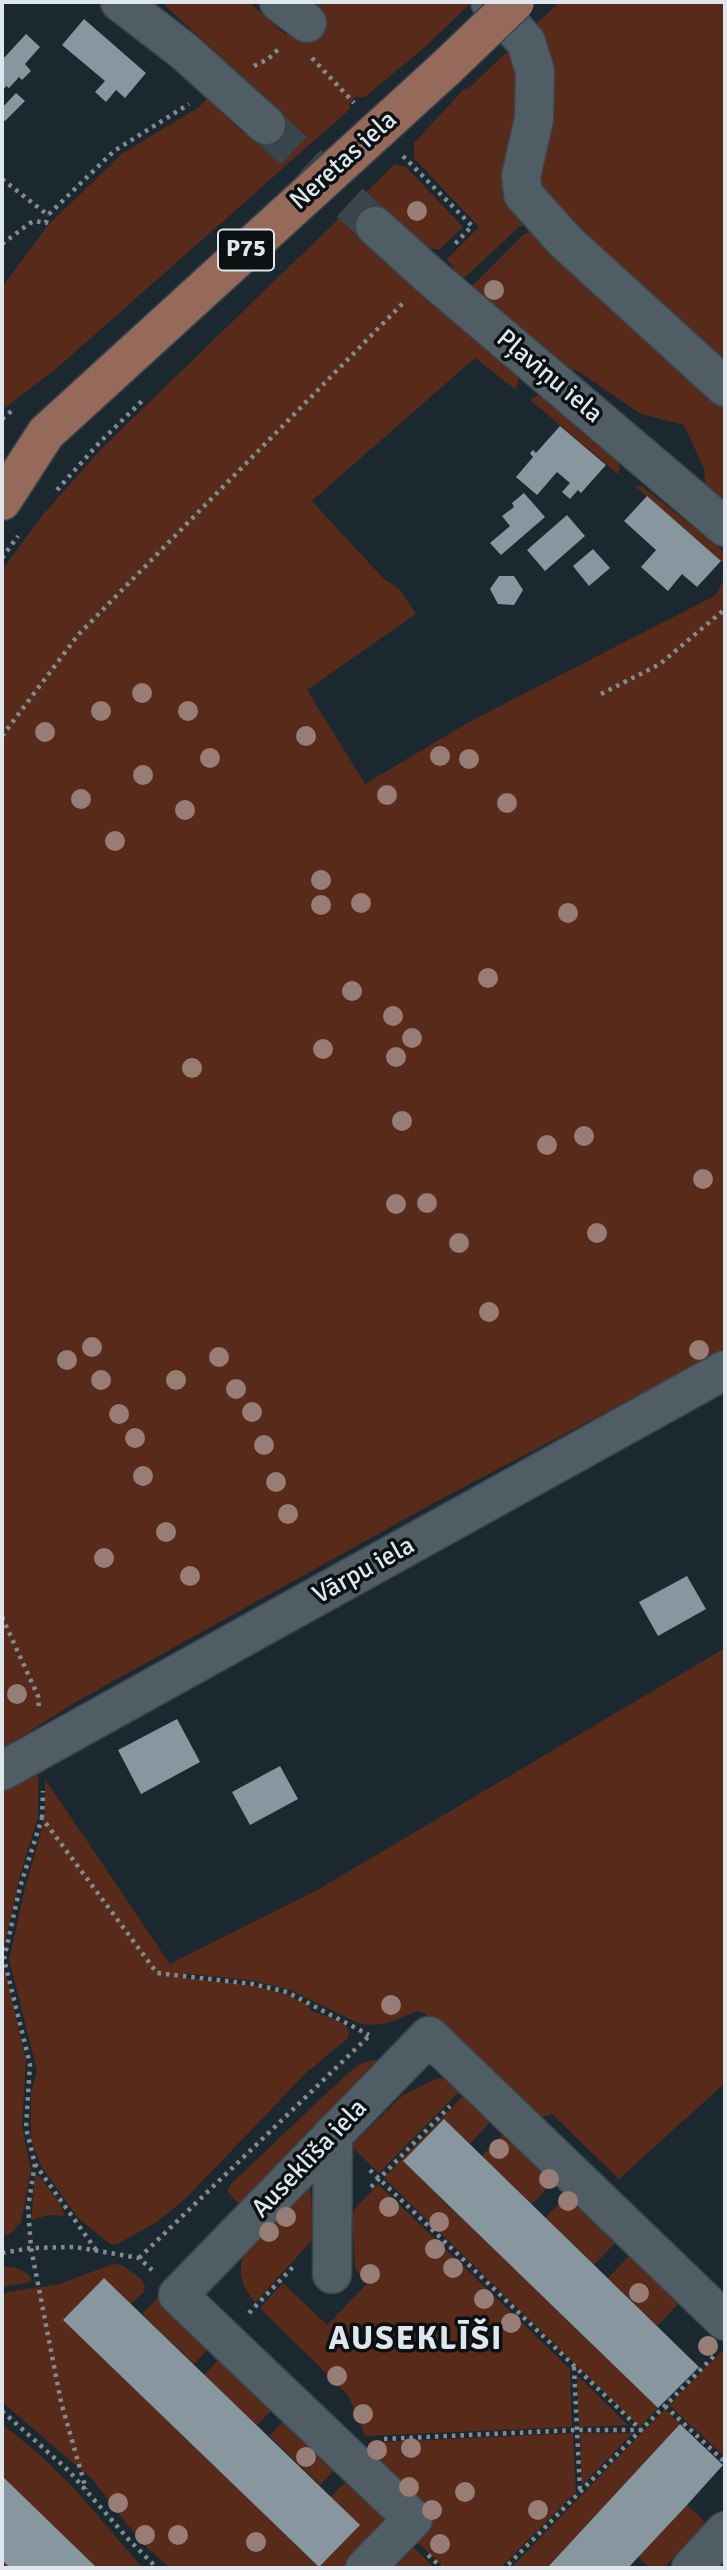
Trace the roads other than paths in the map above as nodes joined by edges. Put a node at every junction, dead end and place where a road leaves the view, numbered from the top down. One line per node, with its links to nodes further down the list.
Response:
1 (120, 2): 4 (street)
2 (490, 2): 6 (street)
3 (515, 2): 7 (main road, Neretas iela / P75, bridge)
4 (266, 125)
5 (375, 226): 10 (street, Pļaviņu iela)
6 (725, 387)
7 (46, 433): 8 (main road); 9 (main road, Neretas iela / P75)
8 (2, 461)
9 (2, 501)
10 (725, 527)
11 (725, 1370): 12 (street, Vārpu iela)
12 (2, 1771)
13 (333, 2134): 14 (street); 15 (street, Auseklīša iela); 17 (street, Auseklīša iela)
14 (332, 2274)
15 (721, 2337)
16 (725, 2531): 18 (street)
17 (365, 2568)
18 (691, 2568)

